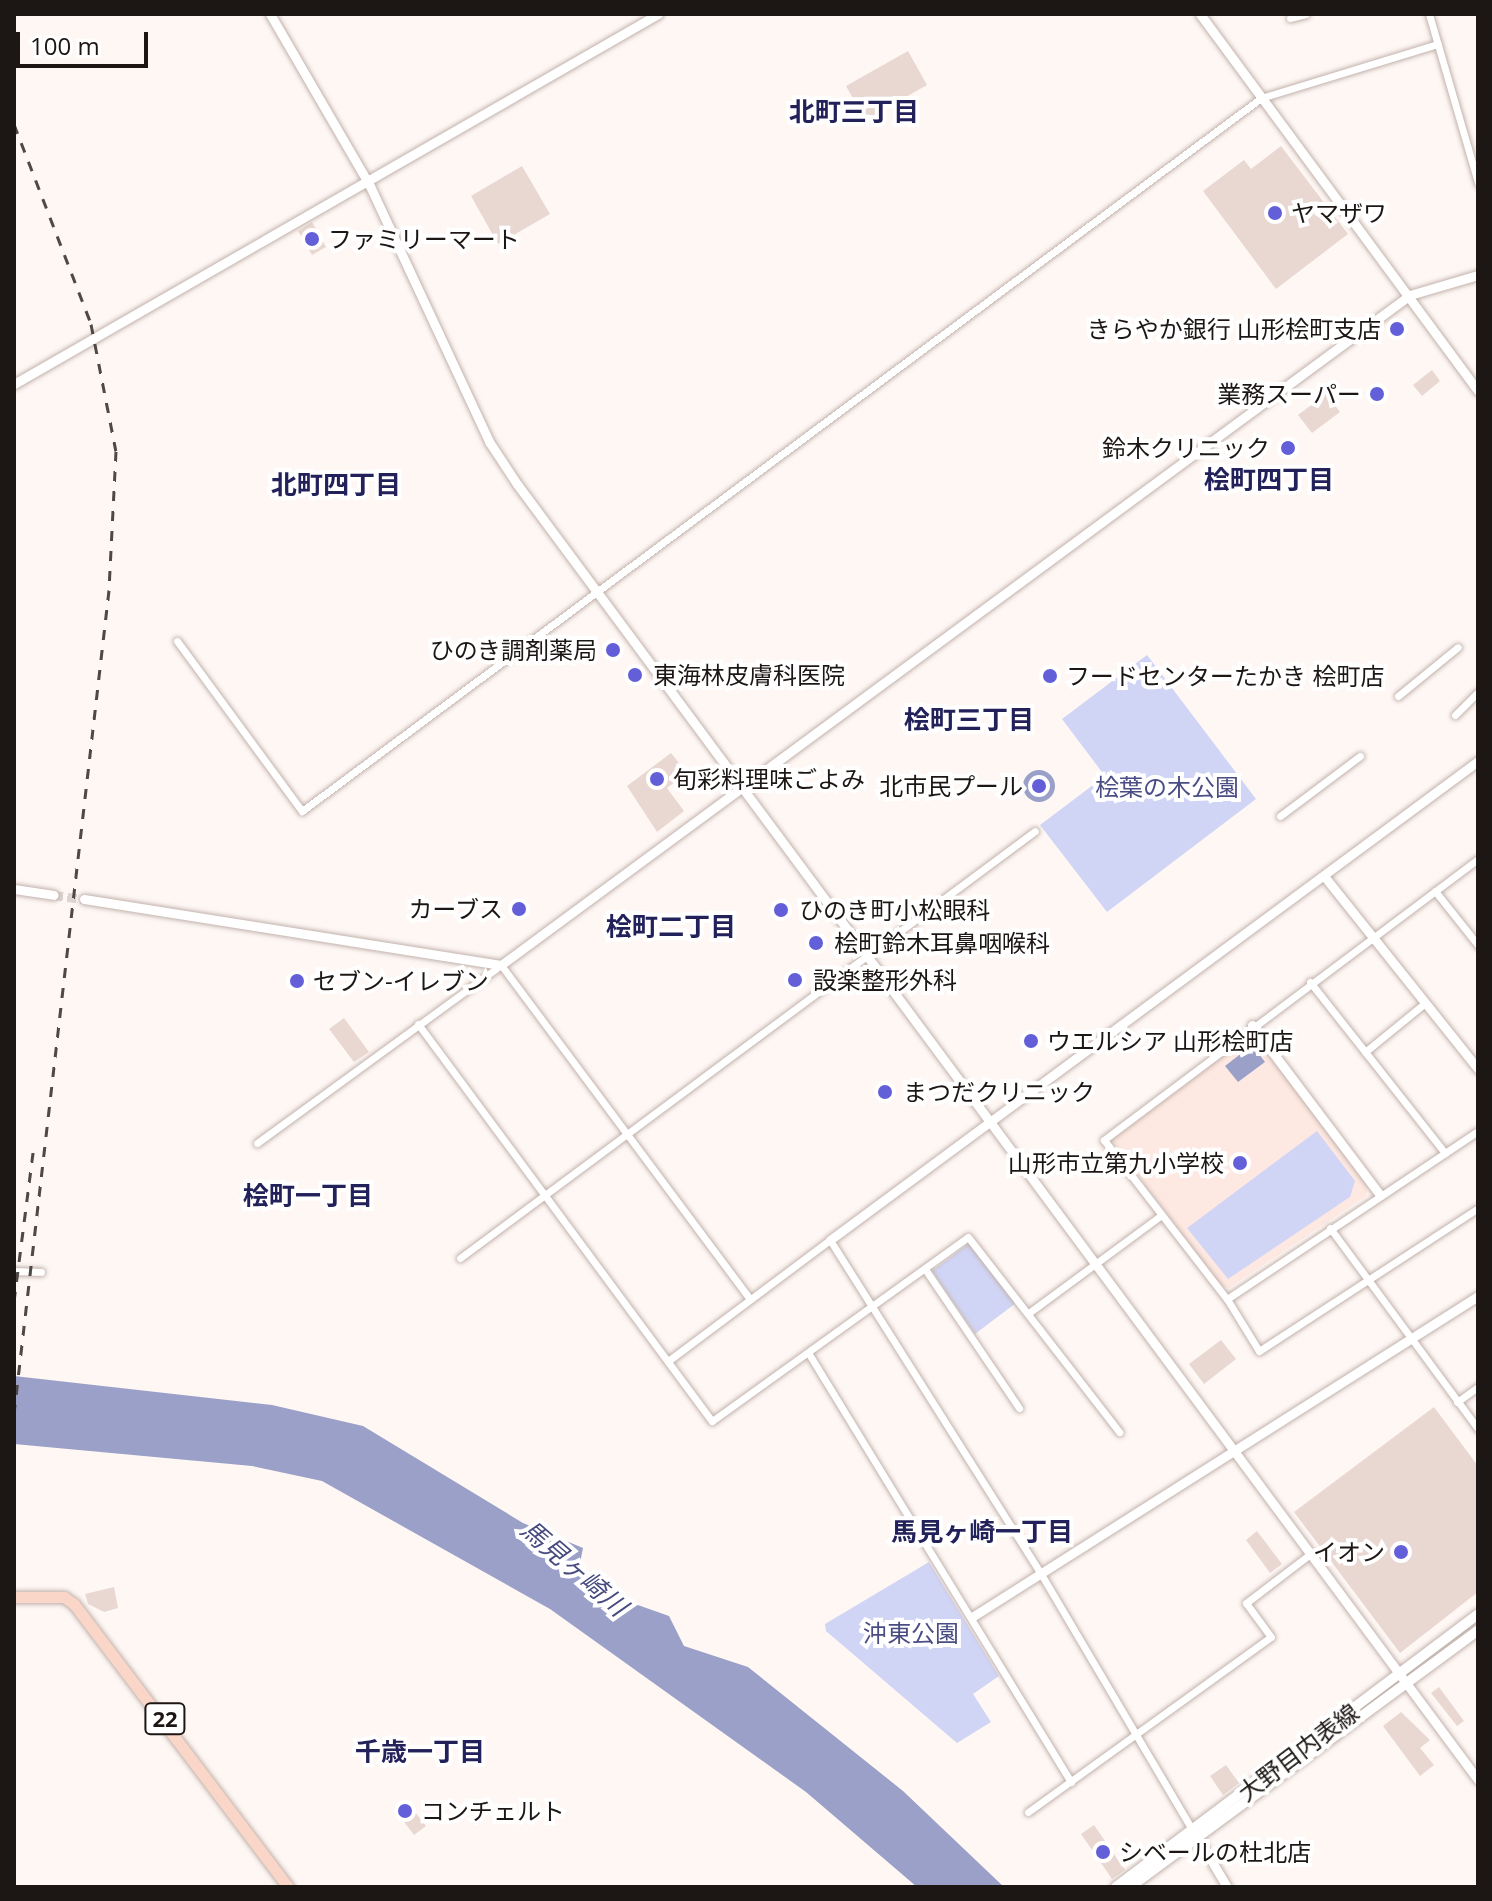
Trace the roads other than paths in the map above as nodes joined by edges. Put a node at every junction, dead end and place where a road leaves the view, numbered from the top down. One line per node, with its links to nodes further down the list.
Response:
1 (270, 14): 10 (street)
2 (658, 14): 10 (street)
3 (1200, 14): 8 (street)
4 (1306, 14): 6 (street)
5 (1429, 14): 7 (street)
6 (1290, 18)
7 (1438, 44): 8 (street); 9 (street)
8 (1261, 98): 12 (street); 15 (street)
9 (1478, 183)
10 (369, 184): 13 (street); 15 (street)
11 (1478, 275): 12 (street)
12 (1410, 295): 14 (street); 23 (street)
13 (14, 384)
14 (1478, 391)
15 (599, 593): 16 (street); 23 (street)
16 (177, 641)
17 (1458, 647): 19 (street)
18 (1478, 692): 20 (street)
19 (1398, 696)
20 (1455, 715)
21 (1360, 756): 24 (street)
22 (1478, 761): 27 (street)
23 (741, 788): 34 (street); 35 (street)
24 (1280, 816)
25 (1035, 831): 34 (street)
26 (1478, 859): 29 (street)
27 (1324, 876): 32 (street); 42 (street)
28 (14, 889): 30 (street)
29 (1435, 891): 32 (street); 33 (street)
30 (54, 895)
31 (84, 899): 35 (street)
32 (1372, 937): 36 (street); 37 (street)
33 (1478, 945)
34 (866, 957): 42 (street); 44 (street)
35 (501, 965): 38 (street); 44 (street)
36 (1310, 982): 39 (street); 40 (street)
37 (1425, 1003): 40 (street); 41 (street)
38 (418, 1024): 45 (street); 48 (street)
39 (1252, 1025): 47 (street); 50 (street)
40 (1365, 1052): 46 (street)
41 (1478, 1069)
42 (988, 1121): 52 (street); 54 (street)
43 (1478, 1131): 46 (street)
44 (627, 1136): 48 (street); 60 (street)
45 (257, 1143)
46 (1445, 1153): 47 (street)
47 (1380, 1195): 51 (street)
48 (545, 1196): 53 (street); 66 (street)
49 (1478, 1208): 58 (street)
50 (1160, 1216): 54 (street); 61 (street)
51 (1330, 1228): 58 (street); 61 (street)
52 (830, 1240): 60 (street); 62 (street)
53 (460, 1258)
54 (1095, 1265): 63 (street); 72 (street)
55 (925, 1269): 62 (street); 63 (street); 69 (street)
56 (14, 1271): 57 (street)
57 (41, 1272)
58 (1369, 1280): 61 (street); 64 (street)
59 (1478, 1296): 64 (street)
60 (750, 1299): 66 (street)
61 (1227, 1299)
62 (873, 1307): 65 (street); 74 (street)
63 (1030, 1312): 71 (street)
64 (1411, 1339): 68 (street); 72 (street)
65 (809, 1354): 66 (street); 77 (street)
66 (668, 1361)
67 (1478, 1387): 68 (street)
68 (1457, 1402): 70 (street)
69 (1019, 1408)
70 (1478, 1429)
71 (1119, 1432)
72 (1233, 1451): 73 (street); 74 (street)
73 (1310, 1554): 79 (street); 81 (street)
74 (1041, 1574): 77 (street); 81 (street)
75 (14, 1597): 86 (main road, 22)
76 (1478, 1614): 79 (main road, 大野目内表線)
77 (972, 1617): 83 (street)
78 (1478, 1630): 80 (main road, 大野目内表線)
79 (1399, 1675): 80 (street); 85 (main road, 大野目内表線)
80 (1407, 1685): 82 (street); 85 (main road, 大野目内表線)
81 (1137, 1737): 83 (street); 85 (street)
82 (1478, 1780)
83 (1071, 1782): 84 (street)
84 (1028, 1812)
85 (1195, 1835): 87 (main road, 大野目内表線); 88 (main road, 大野目内表線); 89 (street)
86 (288, 1887)
87 (1116, 1887)
88 (1130, 1887)
89 (1227, 1887)

